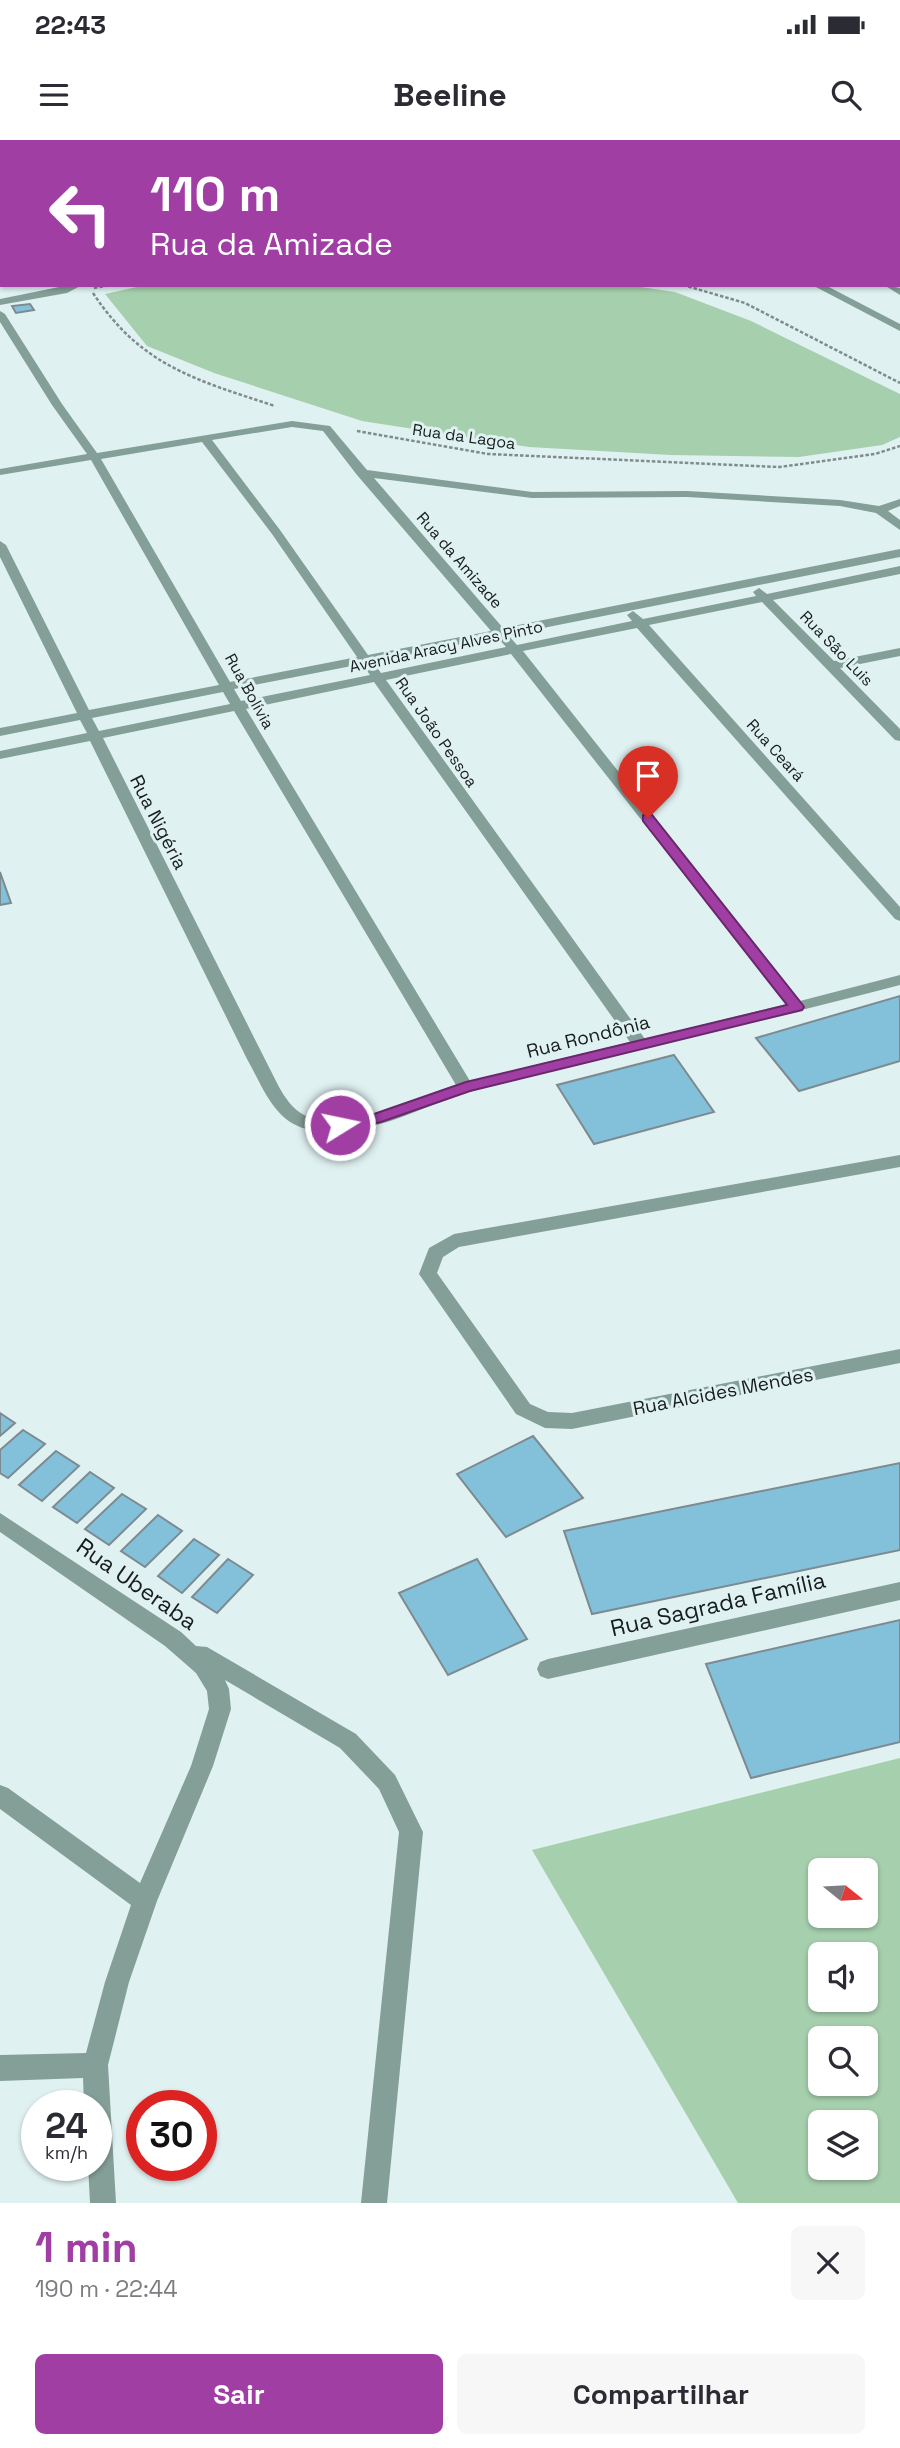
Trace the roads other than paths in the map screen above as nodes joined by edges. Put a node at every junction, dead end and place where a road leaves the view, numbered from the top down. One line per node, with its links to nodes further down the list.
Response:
1 (73, 287): 3 (street)
2 (821, 287): 5 (street)
3 (0, 302)
4 (0, 314): 7 (street, Rua Bolívia)
5 (900, 328)
6 (206, 440): 7 (street, Rua da Amizade); 9 (street, Rua da Amizade); 23 (street, Rua João Pessoa)
7 (94, 456): 8 (street, Rua da Amizade); 26 (street, Rua Bolívia)
8 (0, 472)
9 (361, 473): 11 (street); 20 (street, Rua da Amizade)
10 (900, 502): 11 (street)
11 (880, 510): 12 (street)
12 (900, 526)
13 (0, 545): 28 (street, Rua Nigéria)
14 (900, 553): 16 (street, Avenida Aracy Alves Pinto)
15 (900, 570): 17 (street, Avenida Aracy Alves Pinto)
16 (749, 583): 17 (street, Rua São Luis); 18 (street, Avenida Aracy Alves Pinto)
17 (764, 597): 19 (street, Avenida Aracy Alves Pinto); 24 (street, Rua São Luis)
18 (626, 607): 19 (street, Rua Ceará); 20 (street, Avenida Aracy Alves Pinto)
19 (639, 622): 21 (street, Avenida Aracy Alves Pinto); 33 (street, Rua Ceará)
20 (500, 632): 21 (street, Rua da Amizade); 23 (street, Avenida Aracy Alves Pinto)
21 (515, 650): 25 (street, Avenida Aracy Alves Pinto); 35 (street, Rua da Amizade)
22 (900, 652): 24 (street)
23 (365, 659): 25 (street, Rua João Pessoa); 26 (street, Avenida Aracy Alves Pinto)
24 (829, 666): 31 (street, Rua São Luis)
25 (378, 679): 27 (street, Avenida Aracy Alves Pinto); 36 (street, Rua João Pessoa)
26 (229, 688): 27 (street, Rua Bolívia); 28 (street, Avenida Aracy Alves Pinto)
27 (238, 706): 30 (street, Avenida Aracy Alves Pinto); 37 (street, Rua Bolívia)
28 (83, 716): 29 (street, Avenida Aracy Alves Pinto); 30 (street, Rua Nigéria)
29 (0, 732)
30 (94, 737): 32 (street, Avenida Aracy Alves Pinto); 38 (street, Rua Nigéria)
31 (900, 737)
32 (0, 755)
33 (900, 916)
34 (900, 980): 35 (street, Rua Rondônia)
35 (797, 1007): 36 (street, Rua Rondônia)
36 (641, 1045): 37 (street, Rua Rondônia)
37 (466, 1087): 38 (street, Rua Rondônia)
38 (288, 1115)
39 (900, 1161): 40 (street, Rua Alcides Mendes)
40 (900, 1356)
41 (0, 1521): 43 (street, Rua Uberaba)
42 (900, 1591): 44 (street, Rua Sagrada Família)
43 (173, 1639): 46 (street, Rua Uberaba); 50 (street)
44 (548, 1669)
45 (0, 1796): 46 (street)
46 (145, 1901): 47 (street)
47 (95, 2065): 48 (street); 49 (street)
48 (0, 2068)
49 (103, 2203)
50 (374, 2203)

